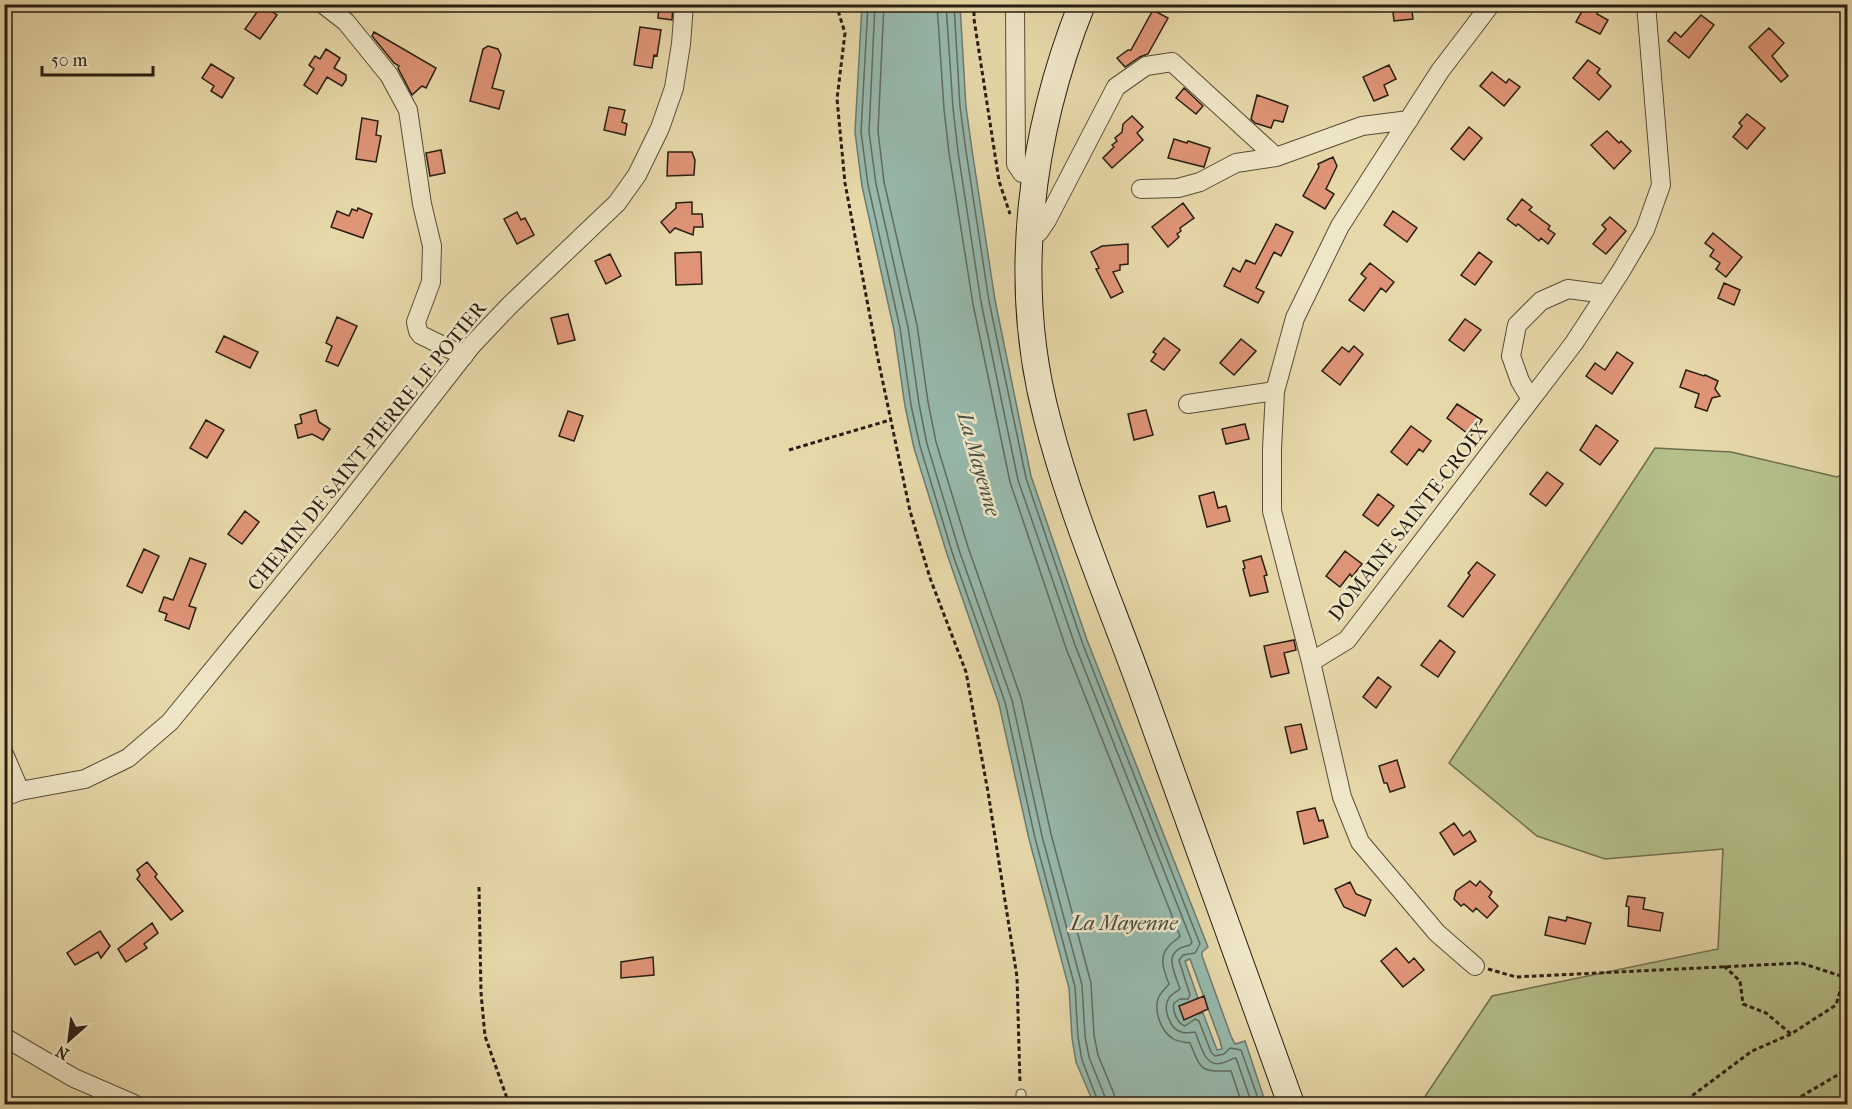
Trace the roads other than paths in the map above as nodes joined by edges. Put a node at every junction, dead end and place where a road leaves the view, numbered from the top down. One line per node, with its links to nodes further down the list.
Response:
1 (323, 4): 13 (street)
2 (684, 4): 13 (street, CHEMIN DE SAINT-PIERRE LE POTIER)
3 (1015, 4): 9 (street)
4 (1082, 4): 9 (main road)
5 (1491, 4): 7 (street, DOMAINE SAINTE-CROIX)
6 (1646, 4): 12 (street, DOMAINE SAINTE-CROIX)
7 (1409, 120): 8 (street); 14 (street, DOMAINE SAINTE-CROIX)
8 (1276, 157): 10 (street); 11 (street)
9 (1035, 177): 11 (main road)
10 (1141, 189)
11 (1030, 238): 25 (main road)
12 (1606, 294): 15 (street, DOMAINE SAINTE-CROIX); 15 (street)
13 (464, 356): 19 (street, CHEMIN DE SAINT-PIERRE LE POTIER)
14 (1275, 391): 16 (street); 17 (street, DOMAINE SAINTE-CROIX)
15 (1531, 399): 17 (street, DOMAINE SAINTE-CROIX)
16 (1188, 404)
17 (1311, 662): 20 (street, DOMAINE SAINTE-CROIX)
18 (4, 754): 19 (street)
19 (12, 794)
20 (1474, 966)
21 (4, 1037): 23 (street)
22 (1021, 1094): 24 (lane)
23 (134, 1104)
24 (1021, 1104)
25 (1291, 1104)

